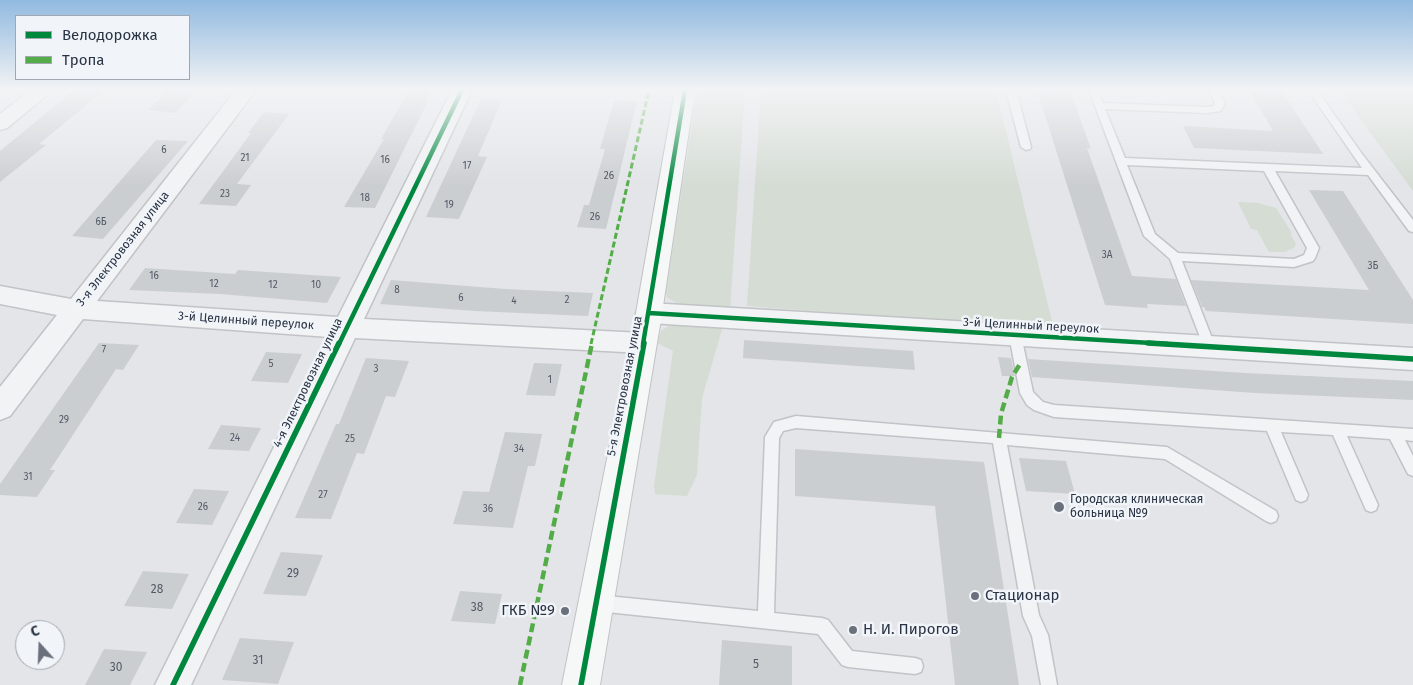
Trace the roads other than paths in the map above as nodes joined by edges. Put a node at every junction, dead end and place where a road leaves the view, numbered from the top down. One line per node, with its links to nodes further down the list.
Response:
1 (222, 122): 14 (street, 3-я Электровозная улица)
2 (446, 122): 16 (street, 4-я Электровозная улица)
3 (680, 122): 15 (street, 5-я Электровозная улица)
4 (1019, 122): 7 (lane)
5 (1105, 122): 8 (lane)
6 (1334, 122): 10 (lane)
7 (1026, 147)
8 (1120, 160): 9 (lane); 12 (lane)
9 (1268, 168): 10 (lane); 12 (lane)
10 (1369, 172): 11 (lane)
11 (1413, 228)
12 (1174, 257): 19 (lane)
13 (0, 295): 14 (street, 3-й Целинный переулок)
14 (75, 309): 16 (street, 3-й Целинный переулок); 21 (street, 3-я Электровозная улица)
15 (649, 314): 17 (street, 3-й Целинный переулок); 18 (street, 5-я Электровозная улица)
16 (346, 328): 18 (street, 3-й Целинный переулок); 34 (street, 4-я Электровозная улица)
17 (1015, 335): 19 (street, 3-й Целинный переулок); 22 (lane)
18 (643, 343): 31 (street, 5-я Электровозная улица)
19 (1209, 346): 20 (street, 3-й Целинный переулок)
20 (1413, 360)
21 (0, 408)
22 (1272, 426): 23 (lane); 28 (lane)
23 (1337, 429): 24 (lane); 29 (lane)
24 (1394, 433): 25 (lane); 27 (lane)
25 (1413, 434)
26 (999, 438): 30 (lane); 32 (lane); 36 (lane)
27 (1413, 470)
28 (1301, 495)
29 (1371, 505)
30 (1271, 516)
31 (595, 603): 32 (lane); 35 (street, 5-я Электровозная улица)
32 (766, 620): 33 (lane)
33 (915, 666)
34 (173, 685)
35 (581, 685)
36 (1049, 685)

